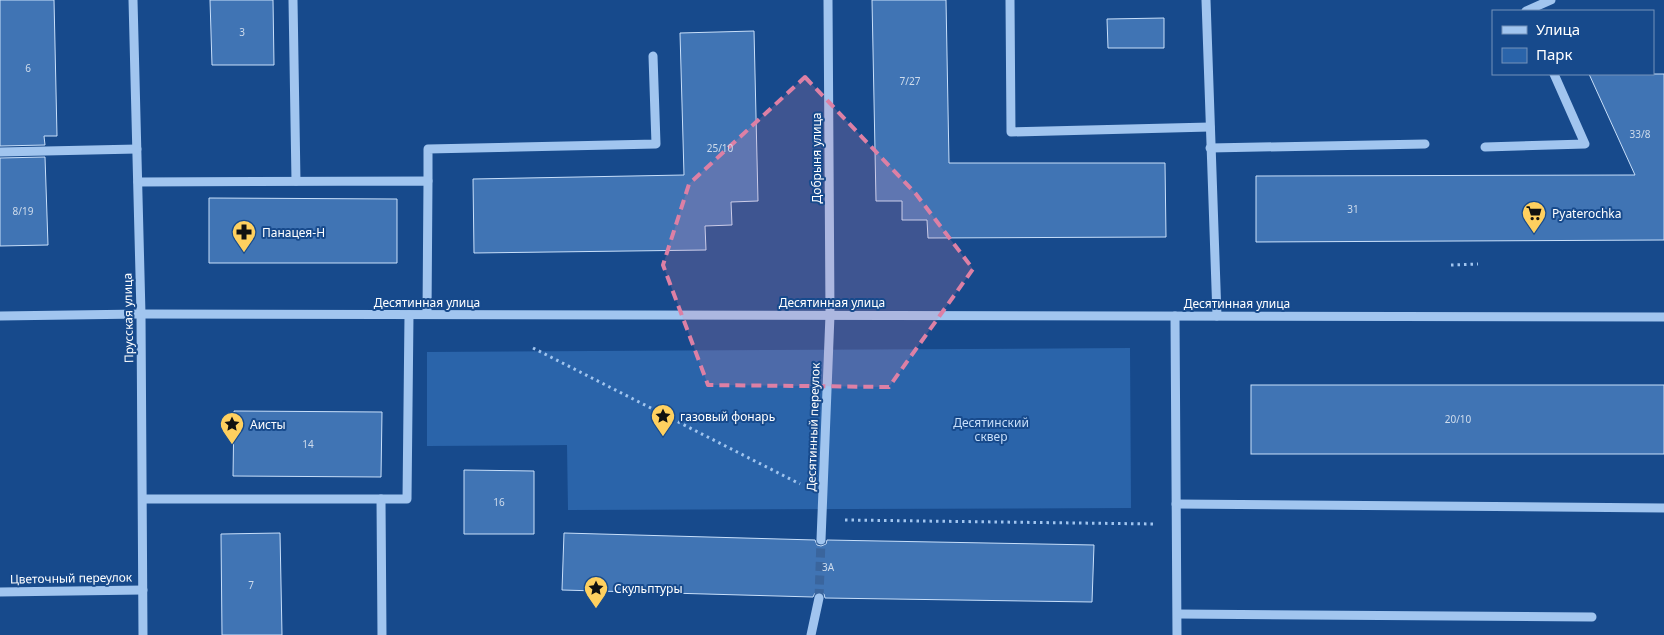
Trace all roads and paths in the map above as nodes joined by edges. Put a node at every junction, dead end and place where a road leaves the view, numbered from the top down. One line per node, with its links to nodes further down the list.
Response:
1 (133, 0): 14 (street, Прусская улица)
2 (293, 0): 16 (street)
3 (828, 0): 24 (street, Добрыня улица)
4 (1010, 0): 10 (street)
5 (1206, 0): 10 (street)
6 (1551, 0): 7 (street)
7 (1528, 10)
8 (653, 56): 17 (street)
9 (1554, 75): 12 (street)
10 (1210, 127): 13 (street)
11 (1425, 144): 13 (street)
12 (1486, 147)
13 (1210, 148): 27 (street)
14 (137, 149): 15 (street); 18 (street, Прусская улица)
15 (0, 152)
16 (296, 181): 17 (street); 18 (street)
17 (428, 181): 22 (street)
18 (138, 182): 21 (street, Прусская улица)
19 (1478, 264): 20 (path)
20 (1451, 265)
21 (141, 314): 23 (street, Десятинная улица); 25 (street, Десятинная улица); 31 (street, Прусская улица)
22 (428, 314): 23 (street, Десятинная улица); 24 (street, Десятинная улица)
23 (410, 315): 32 (street)
24 (830, 315): 26 (street, Десятинная улица); 30 (street, Десятинный переулок)
25 (0, 316)
26 (1175, 316): 27 (street, Десятинная улица); 33 (street)
27 (1217, 316): 28 (street, Десятинная улица)
28 (1664, 317)
29 (533, 348): 30 (path)
30 (823, 496): 35 (street, Десятинный переулок)
31 (143, 499): 32 (street); 38 (street, Прусская улица)
32 (380, 499): 44 (street)
33 (1176, 504): 34 (street); 36 (street)
34 (1664, 508)
35 (822, 520): 36 (path); 37 (street, Десятинный переулок)
36 (1177, 524): 41 (street)
37 (821, 540)
38 (143, 590): 39 (street, Цветочный переулок); 43 (street, Прусская улица)
39 (0, 592)
40 (819, 598): 45 (street)
41 (1178, 614): 42 (street); 46 (street)
42 (1592, 617)
43 (143, 635)
44 (382, 635)
45 (811, 635)
46 (1177, 635)

